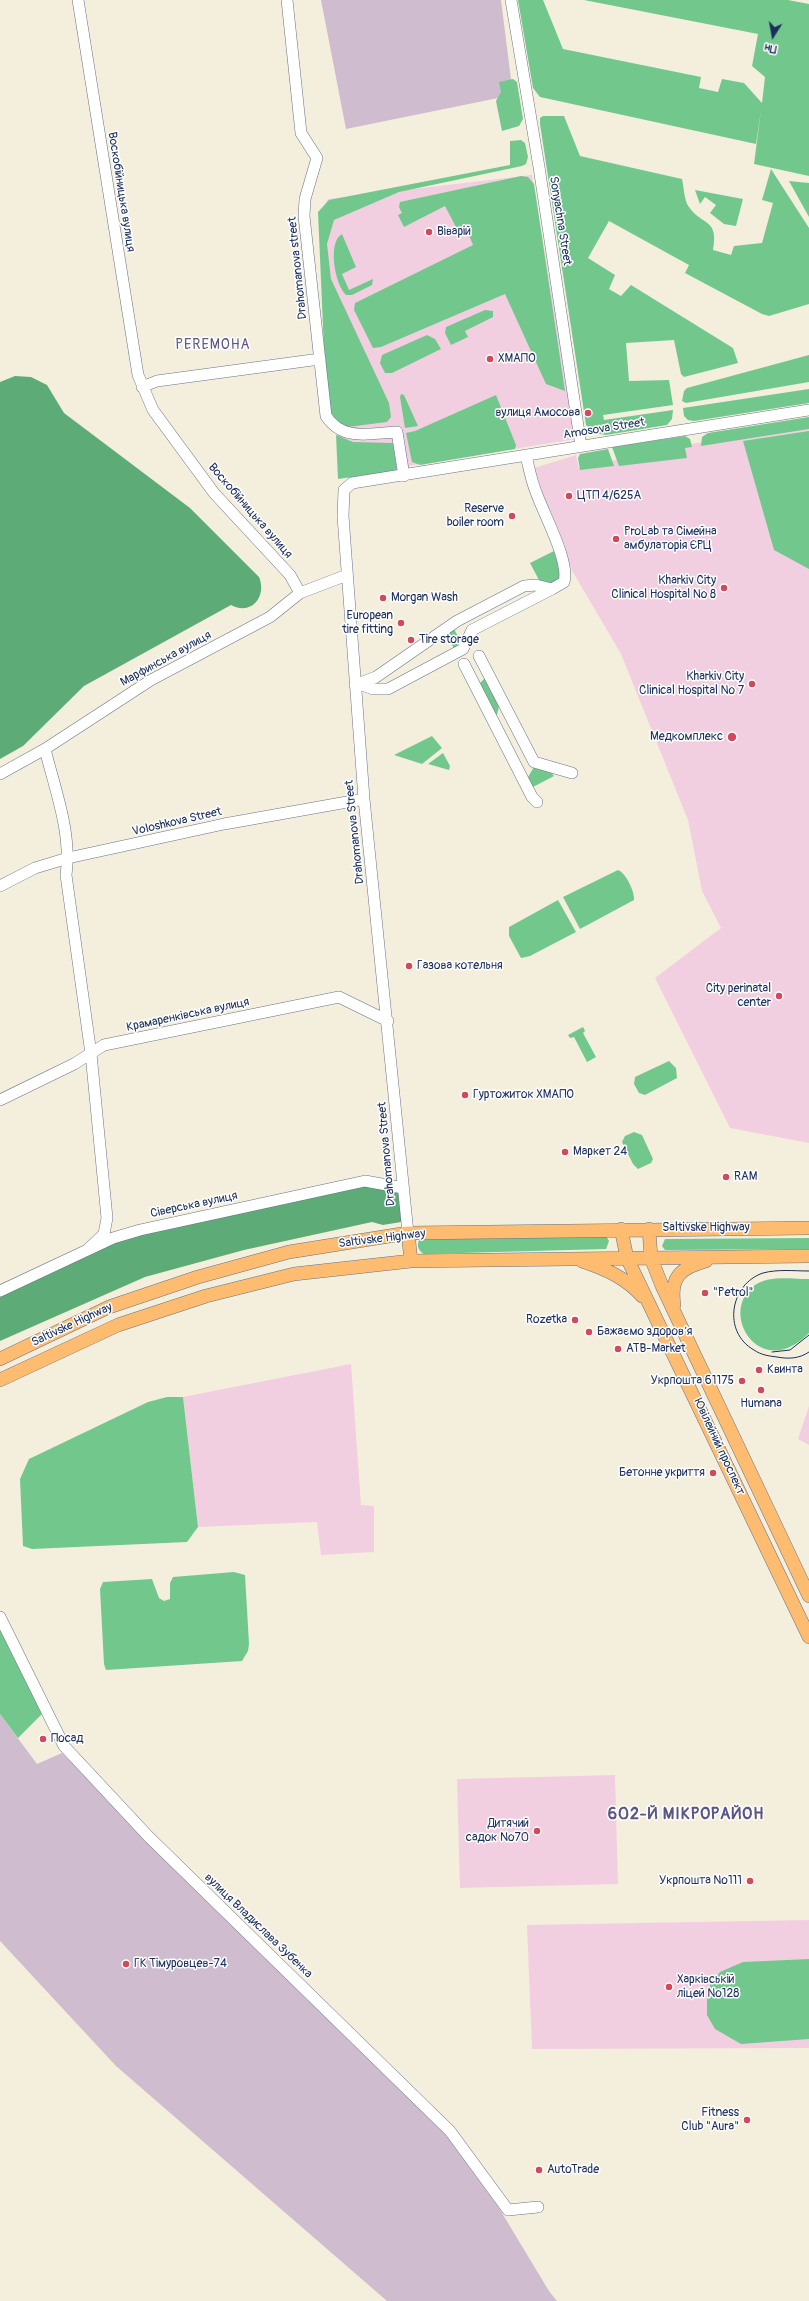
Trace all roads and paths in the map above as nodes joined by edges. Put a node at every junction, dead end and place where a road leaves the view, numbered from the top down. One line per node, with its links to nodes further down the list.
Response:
1 (78, 0): 5 (street, Воскобійницька вулиця)
2 (287, 0): 4 (street, Drahomanova street)
3 (511, 0): 7 (street, Sonyachna Street)
4 (320, 359): 5 (street); 9 (street, Drahomanova street)
5 (142, 386): 12 (street, Воскобійницька вулиця)
6 (809, 410): 7 (street, Amosova Street)
7 (581, 446): 8 (street, Amosova Street)
8 (526, 456): 9 (street, Amosova Street); 11 (street)
9 (404, 476): 10 (street, Drahomanova Street)
10 (346, 575): 12 (street, Марфинська вулиця); 15 (street, Drahomanova Street)
11 (552, 589): 15 (street); 15 (street)
12 (300, 593): 16 (street, Марфинська вулиця)
13 (479, 656): 17 (street)
14 (464, 664): 20 (street)
15 (357, 684): 19 (street, Drahomanova Street)
16 (45, 750): 18 (street, Марфинська вулиця); 21 (street)
17 (572, 773)
18 (0, 774)
19 (364, 798): 21 (street, Voloshkova Street); 23 (street, Drahomanova Street)
20 (537, 802)
21 (68, 858): 22 (street, Voloshkova Street); 24 (street)
22 (0, 886)
23 (388, 1021): 24 (street, Крамаренківська вулиця); 26 (street, Drahomanova Street)
24 (91, 1054): 25 (street, Крамаренківська вулиця); 31 (street)
25 (0, 1100)
26 (403, 1188): 30 (street, Drahomanova Street); 31 (street, Сіверська вулиця)
27 (809, 1228): 29 (main road, Saltivske Highway)
28 (621, 1229): 29 (main road, Saltivske Highway); 30 (main road, Saltivske Highway); 35 (main road, Ювілейний проспект)
29 (649, 1229): 36 (main road)
30 (408, 1233): 37 (main road); 41 (main road, Saltivske Highway)
31 (87, 1250): 38 (street, Сіверська вулиця)
32 (809, 1256): 33 (main road, Saltivske Highway)
33 (718, 1257): 36 (main road, Saltivske Highway); 40 (main road)
34 (573, 1258): 35 (main road, Saltivske Highway); 37 (main road, Saltivske Highway); 39 (main road)
35 (627, 1258): 36 (main road, Saltivske Highway); 39 (main road, Ювілейний проспект)
36 (650, 1258): 40 (main road, Ювілейний проспект)
37 (411, 1261): 42 (main road, Saltivske Highway)
38 (0, 1292)
39 (652, 1309): 45 (main road, Ювілейний проспект)
40 (675, 1312): 43 (main road, Ювілейний проспект)
41 (0, 1359)
42 (0, 1380)
43 (809, 1596)
44 (0, 1617): 46 (street, вулиця Владислава Зубенка)
45 (809, 1637)
46 (538, 2207)

